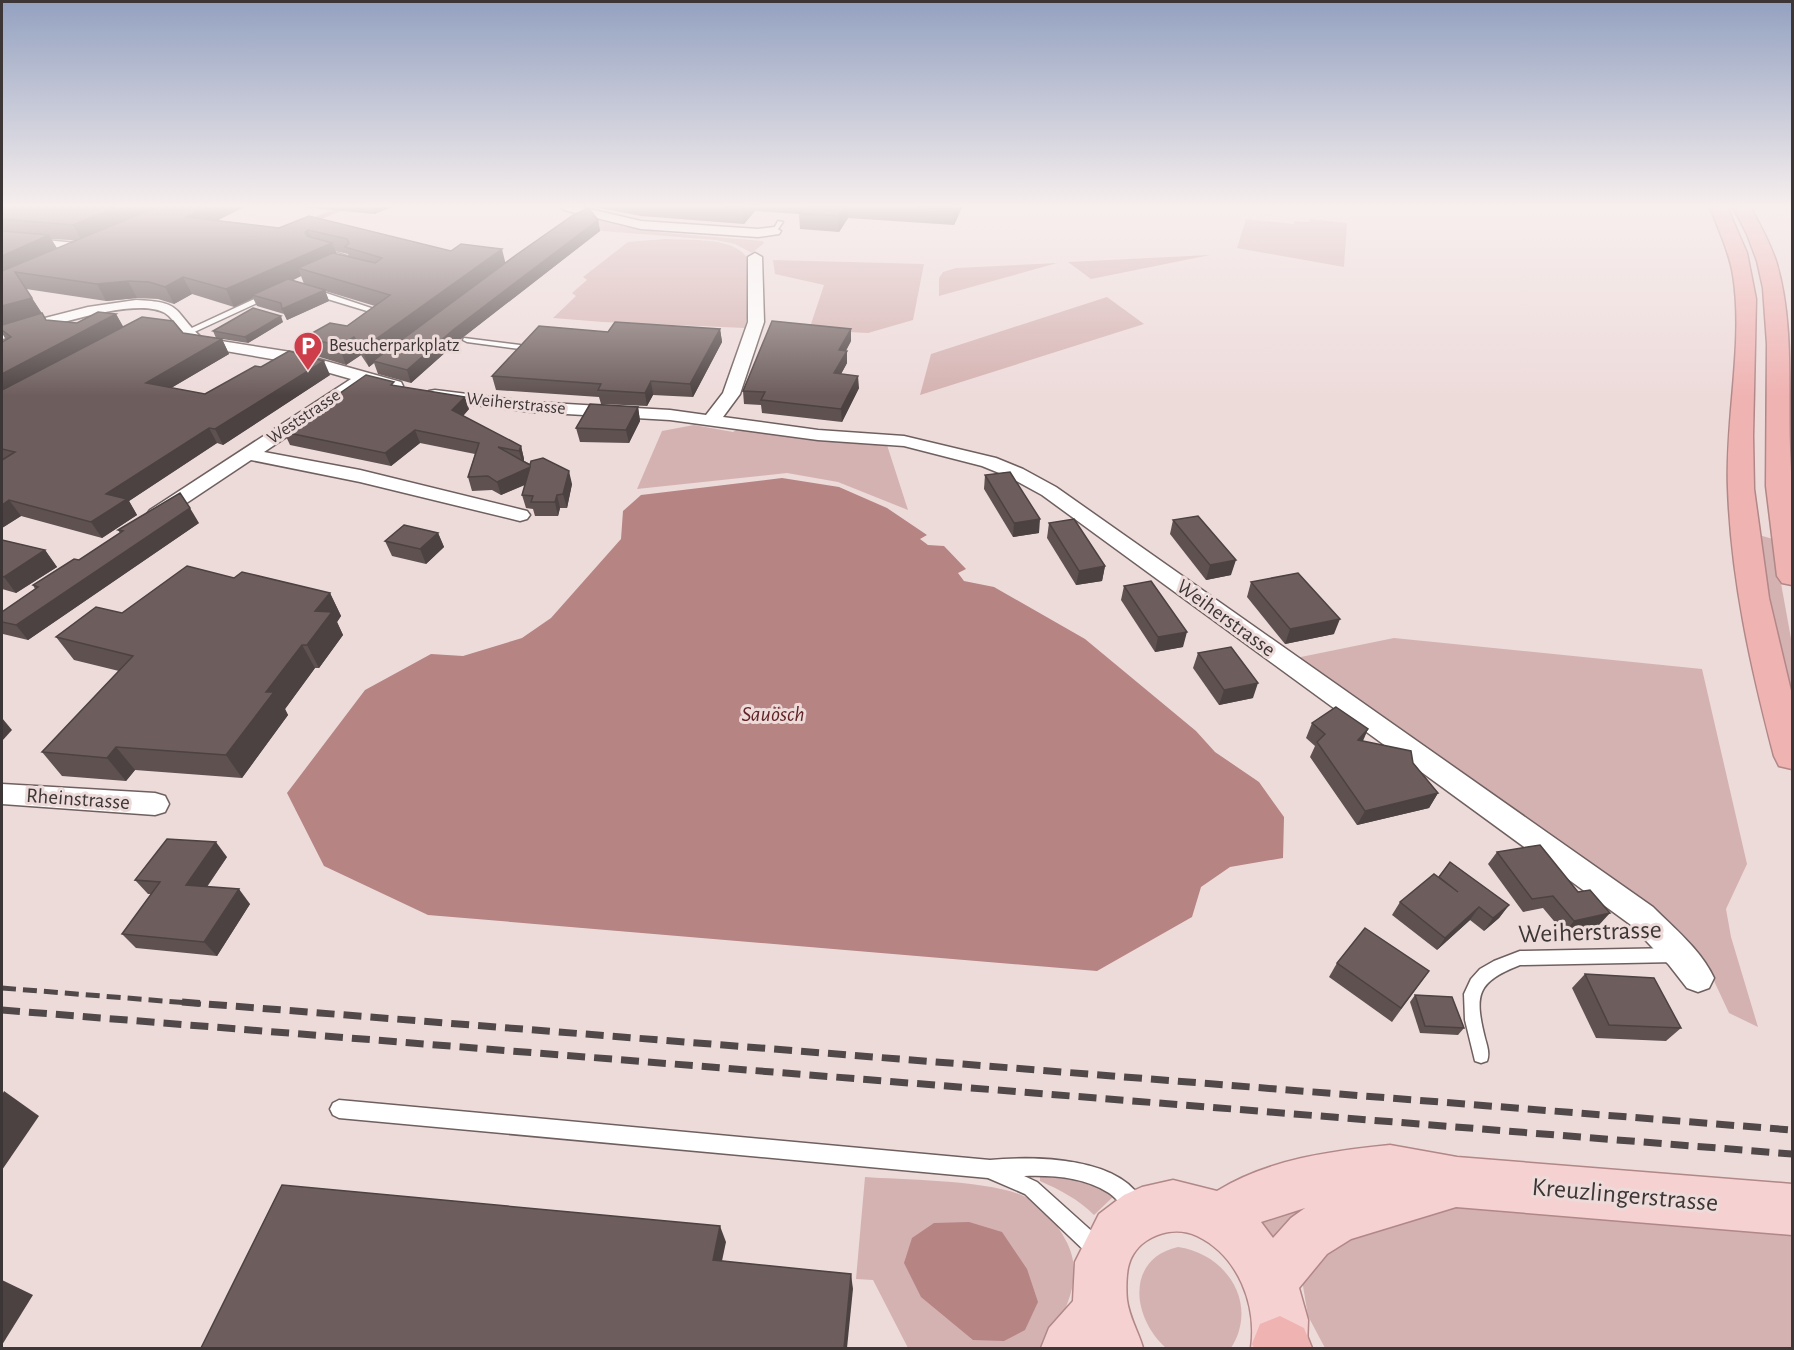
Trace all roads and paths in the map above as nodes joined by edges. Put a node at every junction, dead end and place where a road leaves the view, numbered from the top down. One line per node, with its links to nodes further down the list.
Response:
1 (755, 270): 14 (street)
2 (1742, 270): 19 (highway)
3 (1769, 270): 18 (highway)
4 (304, 289): 8 (lane)
5 (273, 294): 6 (lane)
6 (244, 307): 7 (lane); 9 (lane)
7 (254, 309)
8 (370, 309)
9 (187, 332): 10 (street, Weiherstrasse); 13 (street, Weiherstrasse)
10 (2, 334)
11 (467, 340): 12 (lane)
12 (520, 347)
13 (370, 373): 14 (street, Weiherstrasse); 15 (street, Weststrasse)
14 (711, 420): 22 (street, Weiherstrasse)
15 (248, 454): 16 (street, Weststrasse); 17 (street, Weststrasse)
16 (520, 515)
17 (138, 526)
18 (1792, 576)
19 (1792, 756)
20 (2, 794): 21 (street, Rheinstrasse)
21 (155, 804)
22 (1680, 955): 23 (street, Weiherstrasse); 24 (lane, Weiherstrasse)
23 (1698, 978)
24 (1481, 1055)
25 (339, 1109): 26 (lane)
26 (990, 1169): 29 (lane); 31 (lane)
27 (1457, 1182): 28 (main road, Kreuzlingerstrasse); 30 (main road, Kreuzlingerstrasse); 32 (main road, Kreuzlingerstrasse)
28 (1776, 1208)
29 (1142, 1211): 30 (main road); 31 (main road)
30 (1220, 1219): 32 (main road)
31 (1103, 1254): 33 (main road)
32 (1270, 1281): 34 (main road)
33 (1095, 1336)
34 (1281, 1347)

